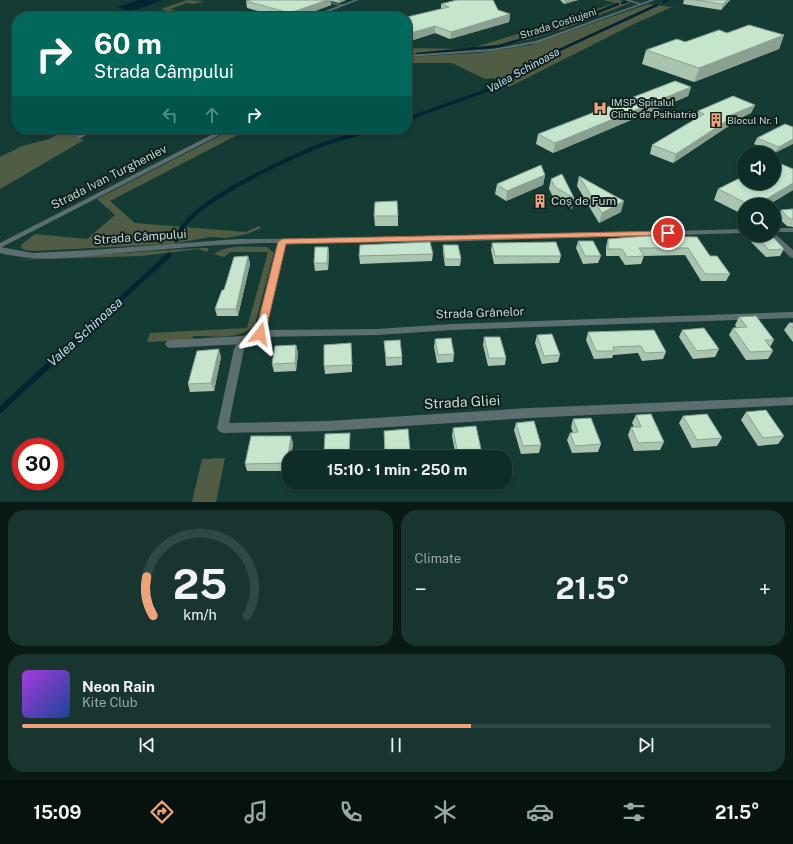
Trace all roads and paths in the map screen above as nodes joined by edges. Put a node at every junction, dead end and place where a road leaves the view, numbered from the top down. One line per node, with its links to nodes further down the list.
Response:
1 (316, 0): 6 (street)
2 (357, 0): 6 (street)
3 (626, 0): 5 (street)
4 (653, 0): 5 (street, Strada Costiujeni)
5 (641, 4): 8 (street, Strada Costiujeni)
6 (341, 6): 7 (street)
7 (324, 12)
8 (412, 56)
9 (85, 134): 11 (street)
10 (218, 134): 17 (street, Strada Ivan Turgheniev)
11 (79, 137)
12 (781, 230): 13 (street)
13 (793, 230)
14 (737, 231): 15 (street, Strada Câmpului)
15 (282, 242): 18 (street, Strada Câmpului); 21 (street)
16 (780, 242): 19 (street)
17 (0, 246)
18 (0, 250)
19 (793, 255)
20 (793, 315): 21 (street, Strada Grânelor)
21 (260, 334): 22 (street, Strada Grânelor)
22 (243, 340): 23 (street, Strada Grânelor); 24 (street, Strada Gliei)
23 (170, 344)
24 (793, 401)

